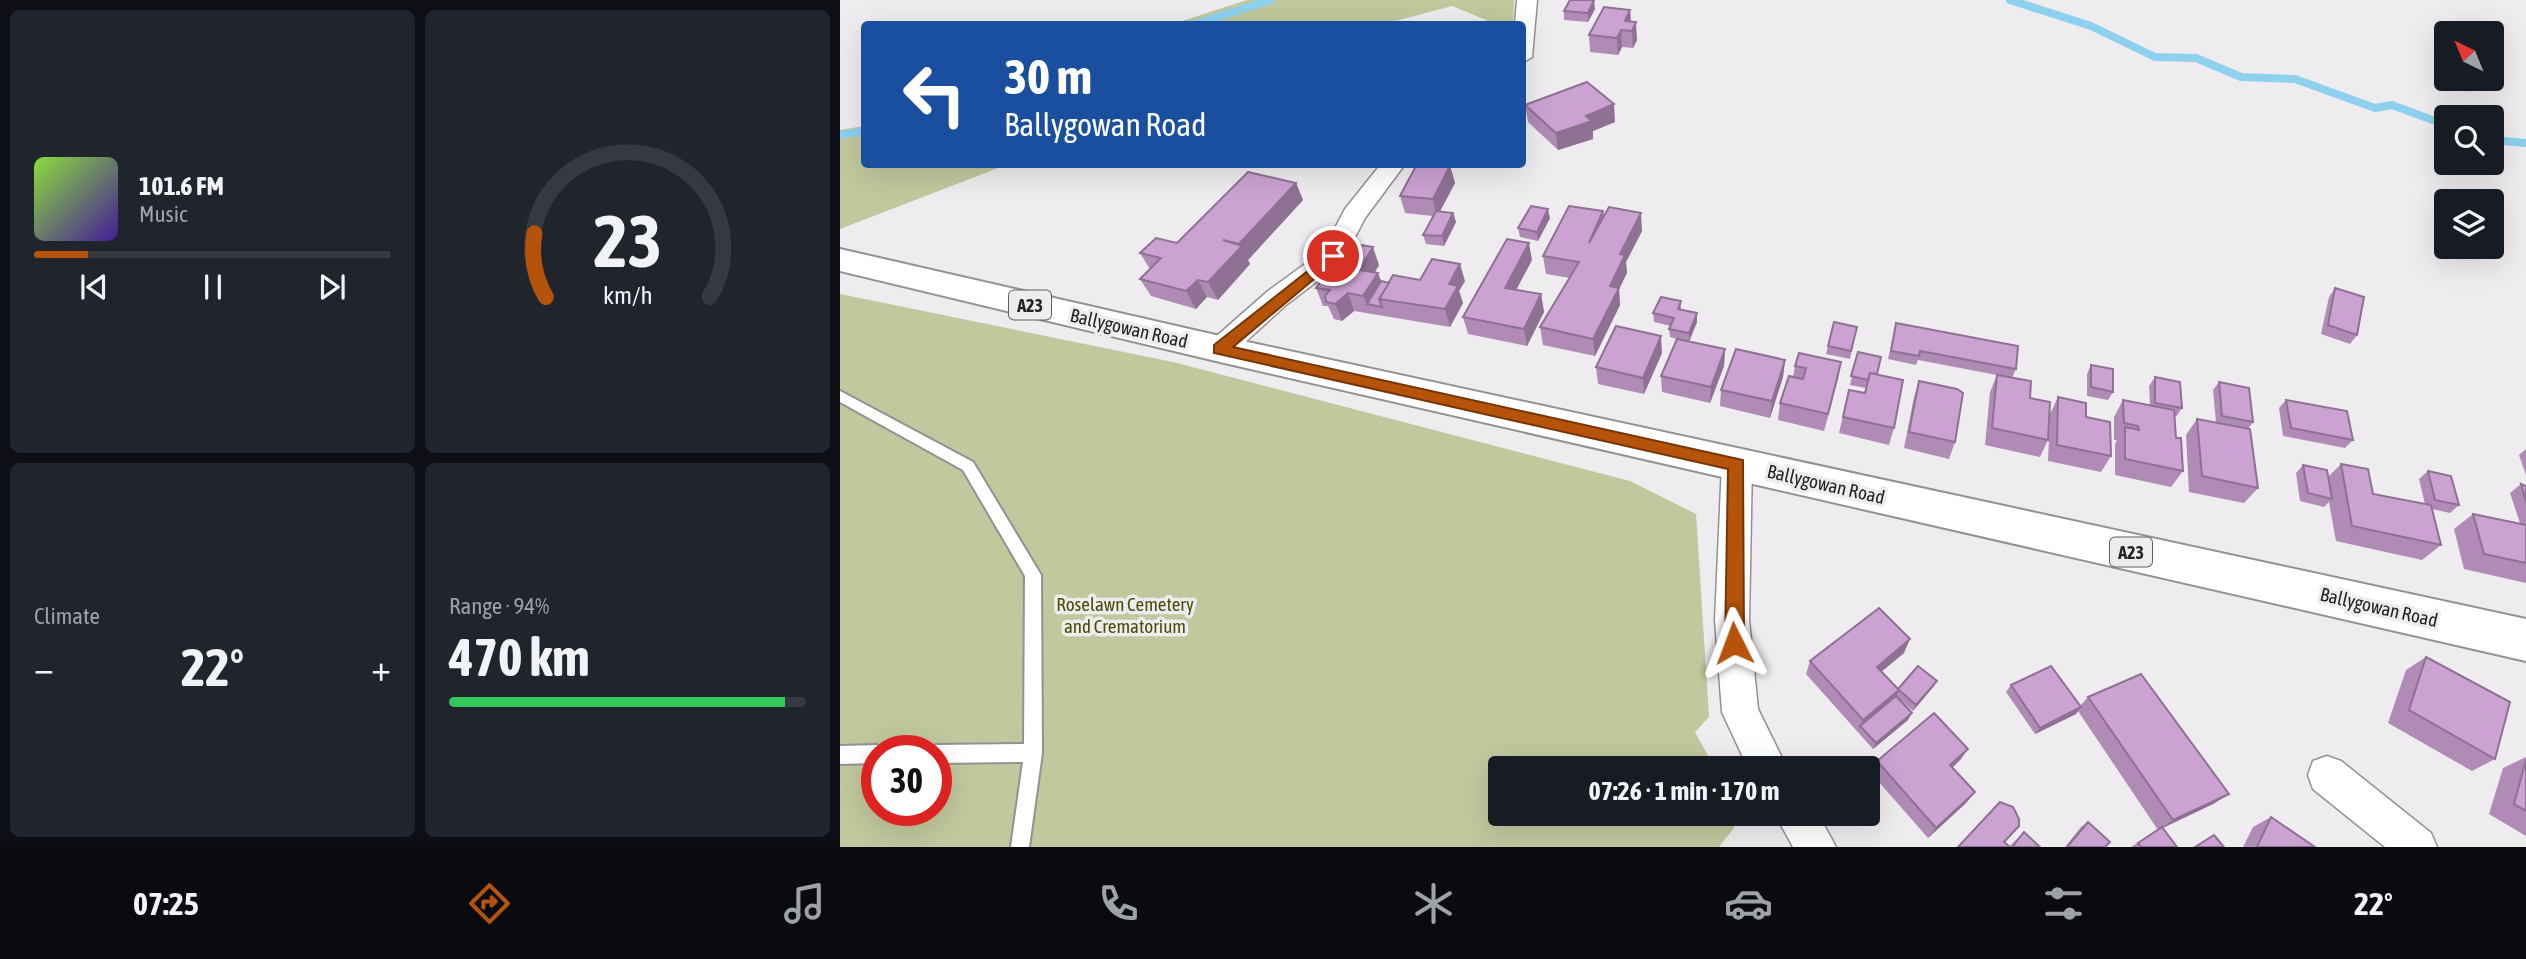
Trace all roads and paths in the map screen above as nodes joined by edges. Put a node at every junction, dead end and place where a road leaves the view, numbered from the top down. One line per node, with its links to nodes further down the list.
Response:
1 (1527, 0): 2 (street)
2 (1525, 21)
3 (1391, 168): 5 (street)
4 (840, 260): 5 (main road, Ballygowan Road / A23)
5 (1220, 349): 7 (main road, Ballygowan Road / A23)
6 (840, 396): 12 (lane)
7 (1737, 464): 8 (main road, Ballygowan Road / A23); 13 (street)
8 (2526, 640)
9 (840, 754): 10 (lane)
10 (861, 754)
11 (952, 754): 12 (lane)
12 (1033, 754): 16 (lane)
13 (1762, 756)
14 (2327, 775): 18 (street)
15 (1803, 826): 17 (street)
16 (1020, 847)
17 (1816, 847)
18 (2417, 847)

